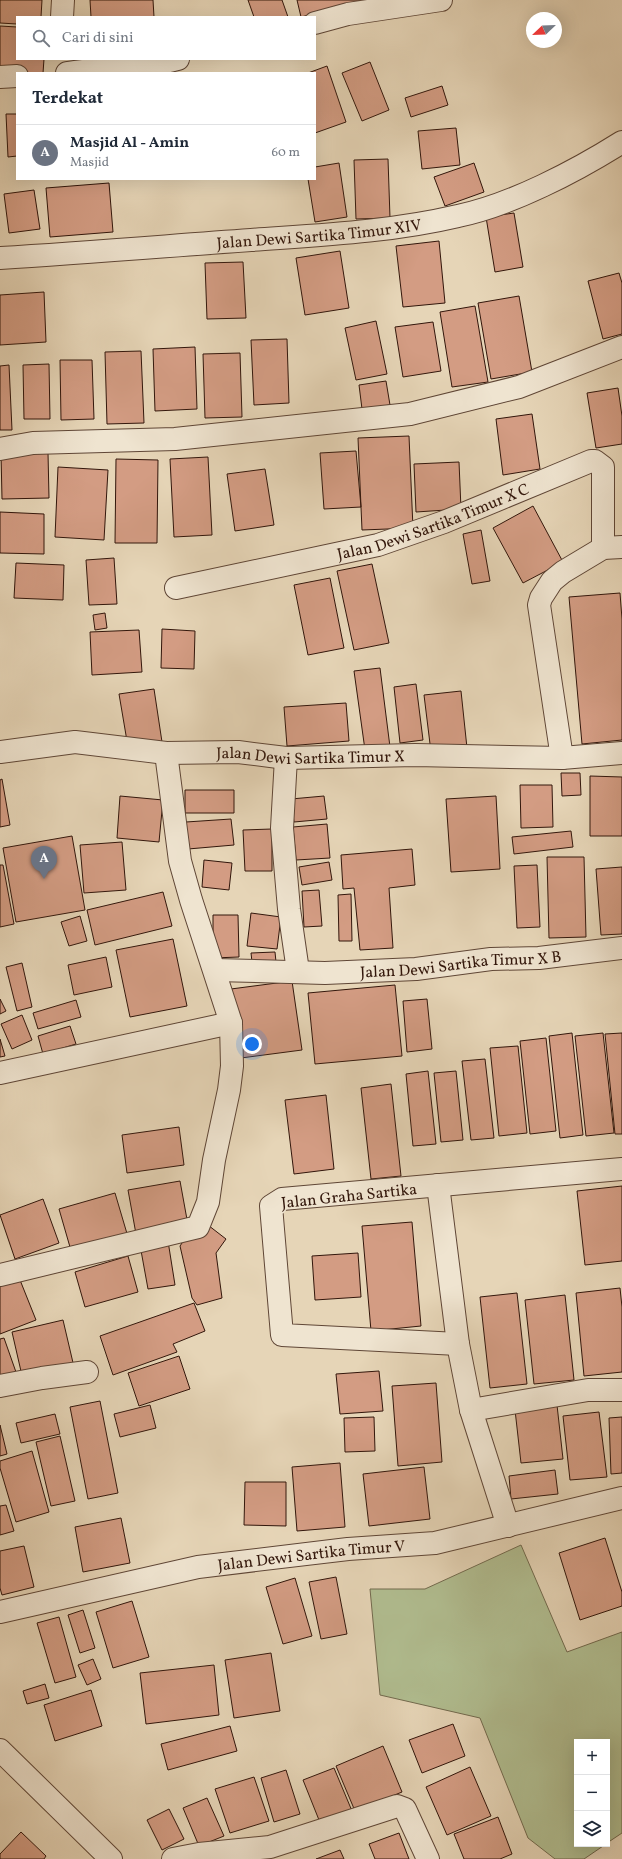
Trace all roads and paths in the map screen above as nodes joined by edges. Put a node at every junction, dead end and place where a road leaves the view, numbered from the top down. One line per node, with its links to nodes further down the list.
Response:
1 (63, 0): 3 (street)
2 (441, 0): 4 (street)
3 (62, 16)
4 (316, 23)
5 (62, 60): 7 (street)
6 (174, 60): 8 (street)
7 (61, 72)
8 (73, 72)
9 (0, 76): 10 (street)
10 (16, 76)
11 (622, 142): 12 (street, Jalan Dewi Sartika Timur XIV)
12 (0, 258)
13 (622, 347): 14 (street)
14 (0, 449)
15 (613, 547): 16 (street, Jalan Dewi Sartika Timur X C); 21 (street, Jalan Dewi Sartika Timur X C)
16 (176, 588)
17 (0, 752): 18 (street, Jalan Dewi Sartika Timur X)
18 (166, 752): 20 (street, Jalan Dewi Sartika Timur X); 23 (street)
19 (622, 753): 21 (street, Jalan Dewi Sartika Timur X)
20 (286, 758): 21 (street, Jalan Dewi Sartika Timur X); 24 (street)
21 (562, 758)
22 (622, 948): 24 (street, Jalan Dewi Sartika Timur X B)
23 (215, 970): 24 (street, Jalan Dewi Sartika Timur X B); 25 (street)
24 (298, 971)
25 (231, 1022): 26 (street); 29 (street)
26 (0, 1073)
27 (622, 1169): 28 (street, Jalan Graha Sartika)
28 (438, 1185): 30 (street, Jalan Graha Sartika); 30 (street, Jalan Graha Sartika)
29 (0, 1275)
30 (458, 1344): 34 (street, Jalan Graha Sartika)
31 (87, 1372): 32 (street)
32 (0, 1386)
33 (622, 1390): 34 (street)
34 (471, 1410): 36 (street, Jalan Graha Sartika)
35 (622, 1498): 36 (street, Jalan Dewi Sartika Timur V)
36 (508, 1526): 37 (street, Jalan Dewi Sartika Timur V)
37 (0, 1612)
38 (0, 1750): 40 (street)
39 (272, 1853): 41 (street); 42 (street)
40 (111, 1859)
41 (173, 1859)
42 (428, 1859)

